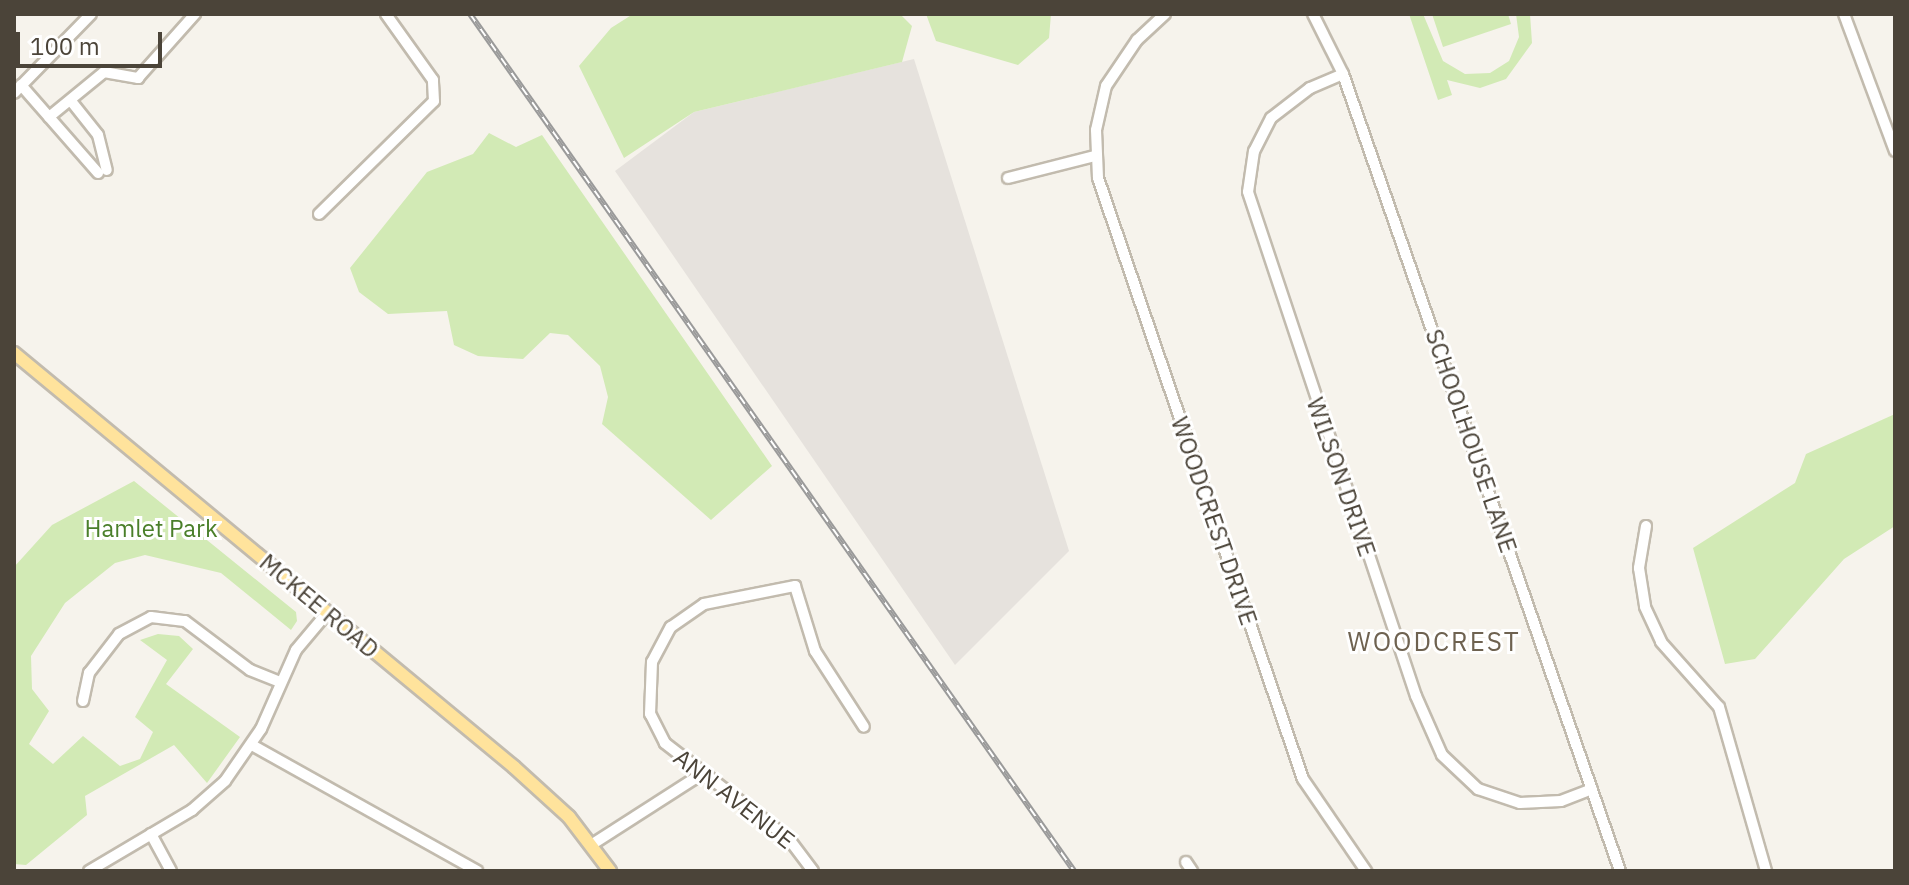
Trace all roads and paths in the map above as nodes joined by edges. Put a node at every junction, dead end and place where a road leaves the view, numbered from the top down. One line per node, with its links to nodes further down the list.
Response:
1 (91, 14): 8 (street)
2 (195, 14): 9 (street)
3 (386, 14): 14 (street)
4 (1165, 14): 12 (street, WOODCREST DRIVE)
5 (1313, 14): 7 (street, SCHOOLHOUSE LANE)
6 (1844, 14): 11 (street)
7 (1343, 74): 23 (street, SCHOOLHOUSE LANE); 23 (street, WILSON DRIVE)
8 (18, 89): 10 (street)
9 (71, 101): 10 (street); 10 (street)
10 (49, 117)
11 (1895, 151)
12 (1095, 156): 13 (street); 31 (street, WOODCREST DRIVE)
13 (1008, 178)
14 (319, 214)
15 (14, 353): 17 (main road, MCKEE ROAD)
16 (1646, 526): 33 (street)
17 (327, 613): 18 (street); 25 (main road, MCKEE ROAD)
18 (280, 682): 19 (street); 21 (street)
19 (83, 701)
20 (864, 727): 22 (street, ANN AVENUE)
21 (252, 745): 24 (street); 28 (street)
22 (703, 773): 25 (street); 30 (street, ANN AVENUE)
23 (1592, 789): 32 (street, SCHOOLHOUSE LANE)
24 (151, 834): 26 (street); 27 (street)
25 (591, 845): 29 (main road, MCKEE ROAD)
26 (89, 871)
27 (171, 871)
28 (477, 871)
29 (610, 871)
30 (813, 871)
31 (1366, 871)
32 (1620, 871)
33 (1766, 871)

